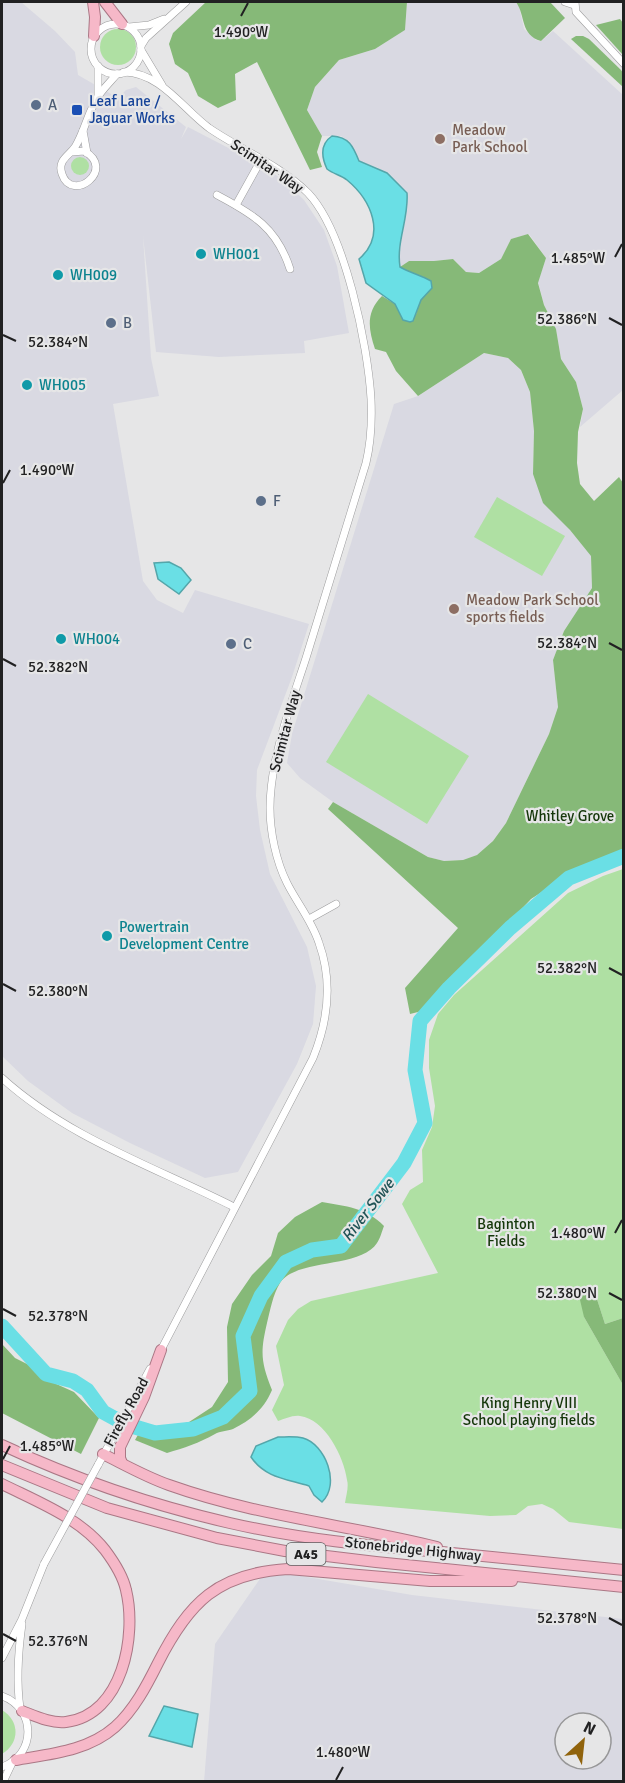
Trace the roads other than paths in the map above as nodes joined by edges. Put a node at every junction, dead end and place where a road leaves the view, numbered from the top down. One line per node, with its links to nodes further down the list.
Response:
1 (93, 2): 8 (highway)
2 (105, 2): 7 (highway)
3 (186, 2): 6 (street)
4 (565, 2): 5 (street)
5 (575, 3): 10 (street)
6 (170, 16): 7 (street); 9 (street)
7 (126, 26): 8 (street); 9 (street)
8 (94, 36): 11 (street)
9 (141, 48): 12 (street); 13 (street)
10 (624, 64)
11 (98, 66): 12 (street); 14 (street)
12 (120, 73): 13 (street); 14 (street)
13 (163, 87): 18 (street, Scimitar Way)
14 (98, 96): 15 (street)
15 (83, 131): 16 (street); 17 (street)
16 (72, 152): 17 (street); 17 (street)
17 (87, 153)
18 (261, 159): 20 (street); 23 (street, Scimitar Way)
19 (217, 195): 20 (street)
20 (236, 205): 21 (street)
21 (290, 269)
22 (336, 904): 23 (street)
23 (309, 919): 25 (street, Scimitar Way)
24 (2, 1078): 25 (street)
25 (234, 1207): 26 (street)
26 (161, 1350): 27 (highway)
27 (140, 1394): 29 (street, Firefly Road); 30 (highway)
28 (2, 1445): 33 (highway, Stonebridge Highway / A45)
29 (103, 1454): 30 (highway); 37 (street, Firefly Road, bridge)
30 (122, 1463): 33 (highway)
31 (2, 1465): 35 (highway, Stonebridge Highway / A45)
32 (2, 1484): 40 (highway)
33 (473, 1555): 34 (highway, Stonebridge Highway / A45)
34 (624, 1570)
35 (537, 1578): 36 (highway, Stonebridge Highway / A45); 41 (highway)
36 (624, 1587)
37 (22, 1619): 38 (street, Firefly Road); 40 (street, Firefly Road)
38 (2, 1658)
39 (2, 1696): 40 (street)
40 (21, 1709): 41 (street, Firefly Road)
41 (15, 1761): 42 (street); 43 (street, Firefly Road)
42 (2, 1767)
43 (3, 1782)

